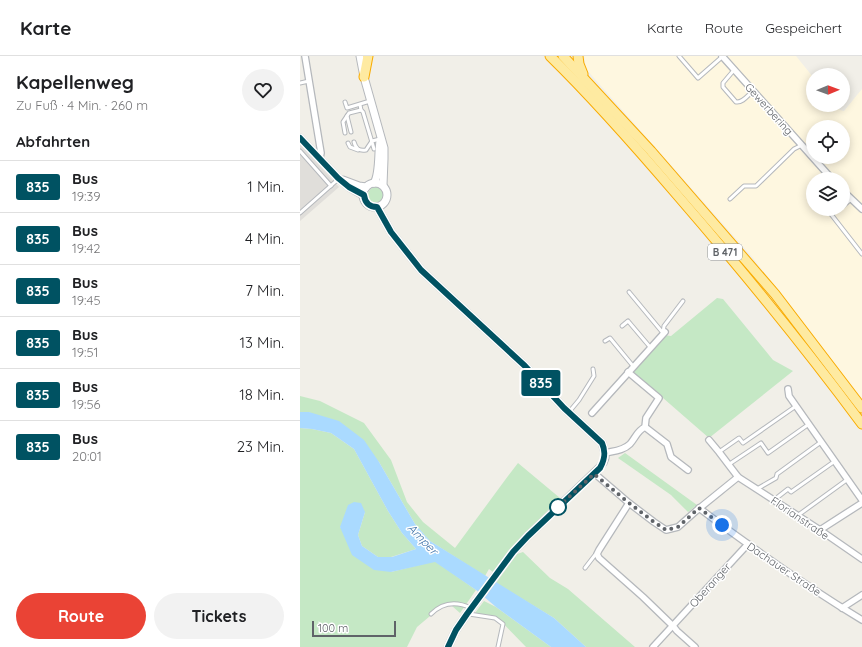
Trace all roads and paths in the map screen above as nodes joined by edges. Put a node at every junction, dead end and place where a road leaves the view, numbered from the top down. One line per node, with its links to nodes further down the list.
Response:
1 (305, 56): 12 (street)
2 (360, 56): 10 (street)
3 (368, 56): 10 (highway)
4 (550, 56): 62 (highway, B 471)
5 (563, 56): 11 (highway, B 471)
6 (578, 56): 11 (highway)
7 (679, 56): 8 (lane)
8 (723, 56): 9 (street, Gewerbering)
9 (734, 70): 14 (street, Gewerbering); 14 (lane)
10 (364, 77): 15 (street)
11 (585, 79): 58 (highway, B 471)
12 (309, 81): 13 (lane); 32 (street)
13 (300, 83)
14 (753, 91): 27 (street, Gewerbering)
15 (370, 101): 17 (lane); 23 (street)
16 (345, 102): 17 (lane)
17 (360, 105): 18 (lane)
18 (361, 110): 19 (lane); 24 (lane)
19 (349, 115): 20 (lane); 21 (lane)
20 (351, 132)
21 (345, 133)
22 (300, 138): 32 (street)
23 (381, 139): 24 (lane); 28 (street); 37 (street)
24 (372, 141): 28 (lane); 30 (lane)
25 (354, 142): 29 (lane)
26 (348, 143): 29 (lane)
27 (802, 145): 33 (street, Gewerbering); 40 (lane)
28 (376, 148): 30 (lane); 35 (street)
29 (360, 150): 30 (lane)
30 (366, 150)
31 (300, 151): 36 (lane)
32 (320, 158): 34 (street)
33 (826, 172)
34 (338, 178): 36 (lane); 38 (street); 39 (street)
35 (374, 183): 37 (street); 38 (street)
36 (331, 186): 44 (lane)
37 (383, 186): 42 (street)
38 (366, 187): 39 (street)
39 (364, 195): 42 (street)
40 (730, 199)
41 (851, 199): 43 (street)
42 (379, 206): 59 (street)
43 (862, 209)
44 (300, 213)
45 (833, 216): 46 (lane)
46 (862, 254)
47 (629, 292): 50 (lane)
48 (683, 301): 50 (lane)
49 (622, 326): 52 (lane)
50 (664, 332): 52 (street)
51 (605, 341): 53 (lane)
52 (650, 348): 53 (street)
53 (633, 366): 55 (street)
54 (593, 369): 59 (lane)
55 (628, 372): 60 (street); 63 (street)
56 (788, 389): 57 (street)
57 (796, 406): 61 (street); 67 (lane)
58 (862, 408)
59 (569, 413): 66 (street)
60 (592, 413)
61 (809, 424): 65 (street); 69 (lane)
62 (862, 424)
63 (645, 427): 66 (street); 70 (street)
64 (709, 440): 67 (street, Florianstraße)
65 (822, 442): 68 (street); 74 (lane)
66 (605, 452): 71 (street)
67 (719, 452): 69 (street, Florianstraße)
68 (835, 461): 73 (street); 75 (lane)
69 (728, 465): 72 (street, Florianstraße)
70 (688, 470)
71 (594, 474): 77 (street); 87 (street)
72 (738, 477): 74 (street, Florianstraße); 78 (street)
73 (848, 479): 76 (street); 79 (lane)
74 (757, 489): 75 (street, Florianstraße)
75 (774, 500): 79 (street, Florianstraße)
76 (862, 502): 80 (street)
77 (629, 503): 78 (street); 82 (street)
78 (699, 508): 81 (street, Dachauer Straße)
79 (797, 516): 80 (street, Florianstraße)
80 (820, 530): 83 (street, Florianstraße)
81 (748, 544): 86 (street, Dachauer Straße); 90 (street, Oberanger)
82 (597, 554): 84 (lane); 90 (street)
83 (862, 559)
84 (585, 568)
85 (862, 595): 86 (street)
86 (842, 608): 89 (street, Dachauer Straße)
87 (469, 611): 88 (lane); 91 (street); 92 (lane)
88 (431, 614)
89 (862, 620)
90 (673, 626): 93 (street, Oberanger); 94 (street)
91 (448, 647)
92 (498, 647)
93 (653, 647)
94 (695, 647)

